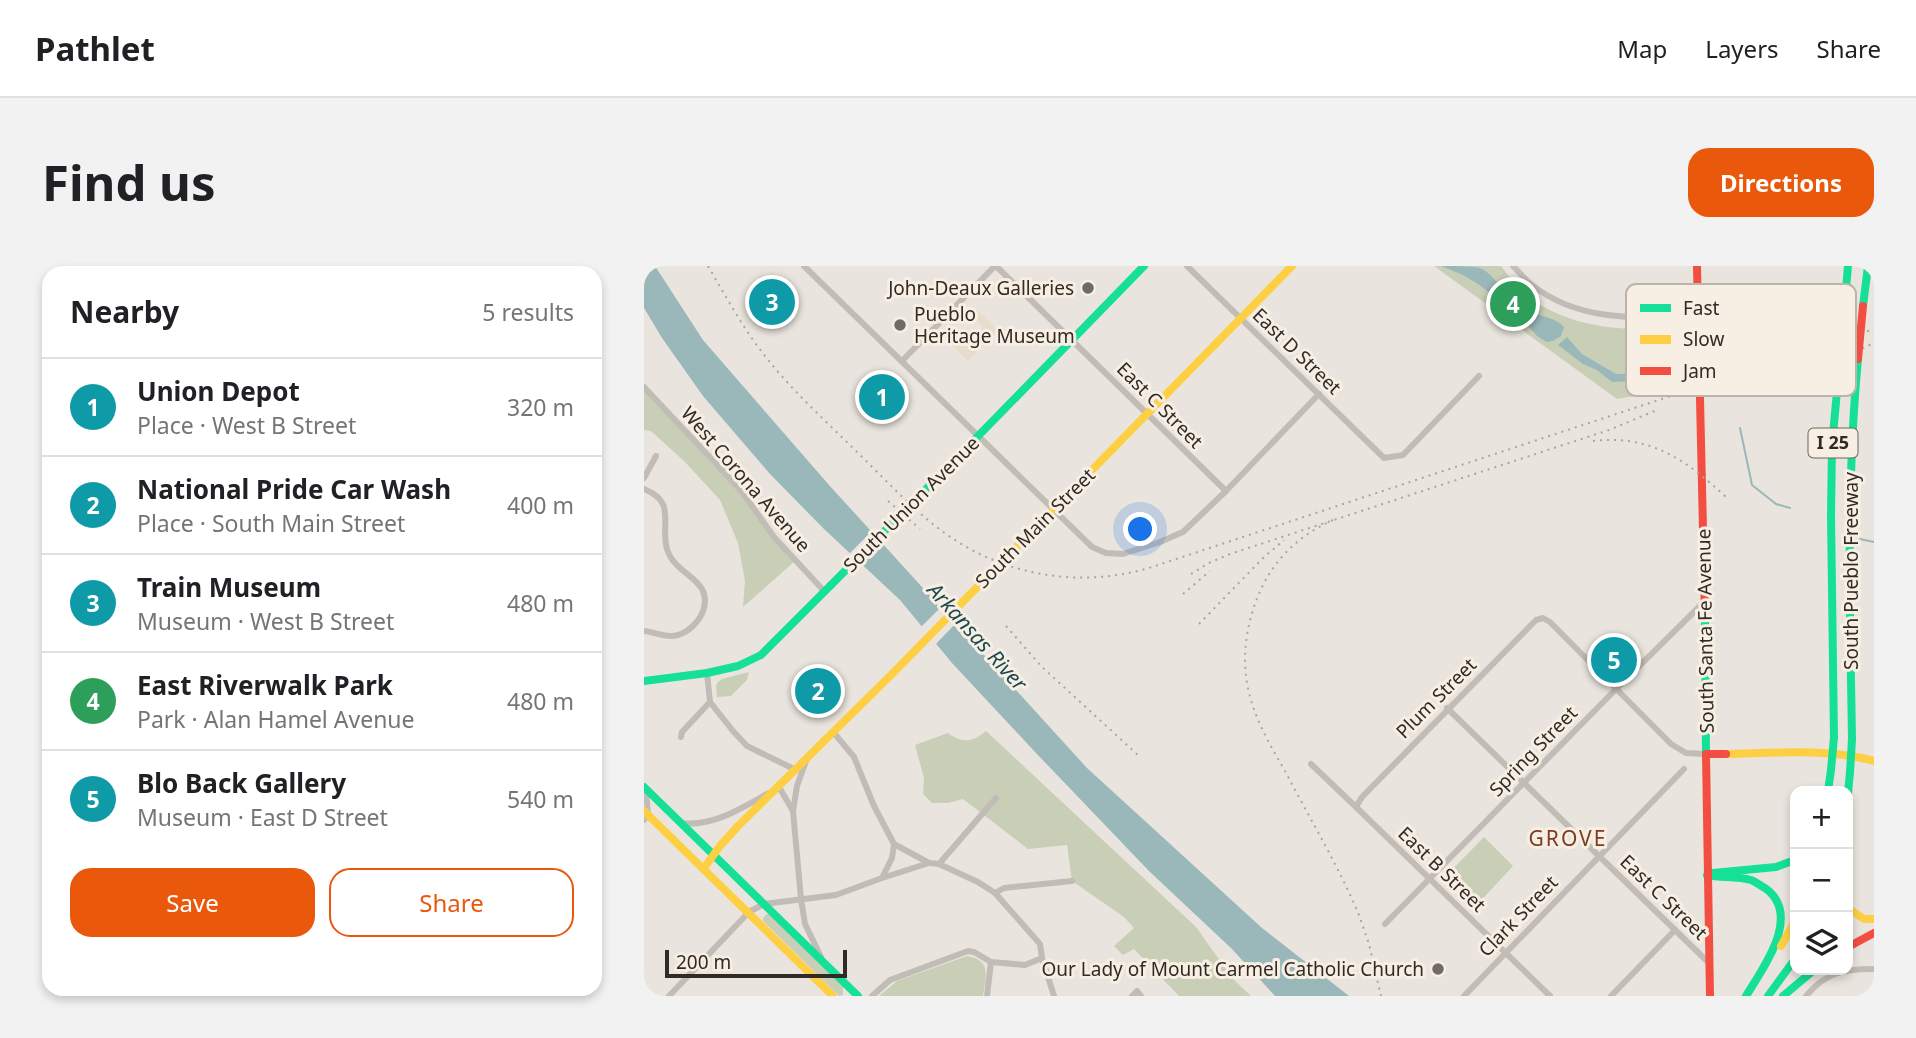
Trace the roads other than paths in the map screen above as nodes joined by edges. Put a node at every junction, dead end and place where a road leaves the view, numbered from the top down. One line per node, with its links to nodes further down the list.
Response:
1 (804, 266): 15 (street)
2 (995, 266): 14 (street, East C Street); 15 (street)
3 (1144, 266): 14 (main road, South Union Avenue)
4 (1187, 266): 13 (street, East D Street)
5 (1292, 266): 13 (main road, South Main Street)
6 (1513, 266): 12 (street)
7 (1697, 266): 10 (main road, South Santa Fe Avenue)
8 (1848, 266): 11 (main road, South Pueblo Freeway / I 25, bridge)
9 (1868, 266): 17 (main road, South Pueblo Freeway / I 25, bridge)
10 (1697, 284)
11 (1846, 284)
12 (1626, 317)
13 (1241, 318): 19 (street, East D Street); 23 (main road, South Main Street)
14 (1073, 341): 23 (street, East C Street); 24 (main road, South Union Avenue)
15 (902, 361): 24 (street)
16 (1479, 376): 19 (street, East D Street)
17 (1856, 384)
18 (644, 387): 29 (street, West Corona Avenue)
19 (1319, 394): 28 (street)
20 (1700, 396): 30 (main road, South Santa Fe Avenue)
21 (1837, 396): 46 (main road, South Pueblo Freeway / I 25, bridge)
22 (1855, 396): 47 (main road, South Pueblo Freeway / I 25, bridge)
23 (1147, 414): 28 (street, East C Street); 37 (main road, South Main Street, bridge)
24 (979, 436): 28 (street); 29 (main road, South Union Avenue, bridge)
25 (656, 456): 26 (street)
26 (644, 478)
27 (644, 489): 31 (street)
28 (1226, 491)
29 (828, 588): 32 (main road, South Union Avenue)
30 (1705, 601): 34 (street, Spring Street); 39 (main road, South Santa Fe Avenue)
31 (644, 631)
32 (707, 673): 33 (main road, South Union Avenue); 35 (street)
33 (644, 681)
34 (1616, 689): 36 (street, Plum Street); 39 (street); 45 (street, Spring Street)
35 (710, 702): 38 (street); 44 (street)
36 (1447, 708): 45 (street, East C Street); 51 (street, Plum Street)
37 (834, 733): 40 (main road, South Main Street); 55 (street)
38 (681, 737)
39 (1706, 754): 41 (main road); 62 (main road, South Santa Fe Avenue)
40 (807, 759): 44 (main road, South Main Street); 52 (street)
41 (1874, 761)
42 (1311, 764): 51 (street, East B Street)
43 (1684, 769): 57 (street, Clark Street)
44 (796, 771): 49 (main road, South Main Street)
45 (1524, 783): 57 (street, East C Street); 64 (street, Spring Street)
46 (1829, 786)
47 (1849, 786)
48 (645, 788): 53 (street); 54 (main road)
49 (778, 788): 52 (street); 54 (street, South Main Street); 56 (main road, South Main Street)
50 (996, 798): 60 (street)
51 (1356, 807): 64 (street, East B Street)
52 (793, 811): 67 (street)
53 (645, 815): 61 (main road)
54 (680, 823): 56 (main road)
55 (894, 844): 59 (street); 63 (street)
56 (714, 854): 61 (main road, South Main Street); 68 (main road)
57 (1598, 855): 73 (street, East C Street); 77 (street, Clark Street)
58 (1790, 862): 62 (main road)
59 (929, 863): 60 (street); 63 (street)
60 (939, 864): 66 (street)
61 (704, 868): 70 (main road)
62 (1707, 875): 81 (main road, South Santa Fe Avenue); 97 (main road)
63 (882, 878): 67 (street)
64 (1429, 879): 72 (street, Spring Street); 77 (street, East B Street)
65 (1072, 881): 66 (street)
66 (995, 893): 78 (street)
67 (801, 900): 68 (street); 79 (street)
68 (764, 904): 70 (street); 79 (main road)
69 (1853, 911): 71 (main road)
70 (749, 912): 85 (street); 86 (main road)
71 (1874, 919)
72 (1385, 924)
73 (1675, 930): 81 (street, East C Street); 95 (street)
74 (1790, 930): 97 (main road)
75 (1874, 933): 76 (main road)
76 (1853, 944)
77 (1505, 952): 93 (street, Clark Street); 94 (street, East B Street)
78 (1042, 958): 80 (street); 90 (street)
79 (822, 959): 87 (main road)
80 (991, 962): 88 (street); 89 (street)
81 (1709, 963): 96 (main road, South Santa Fe Avenue)
82 (1790, 966): 98 (main road)
83 (1874, 970): 100 (street)
84 (1808, 975): 99 (main road)
85 (669, 996)
86 (833, 996)
87 (859, 996)
88 (872, 996)
89 (987, 996)
90 (1054, 996)
91 (1132, 996): 92 (street)
92 (1141, 996)
93 (1464, 996)
94 (1550, 996)
95 (1611, 996)
96 (1710, 996)
97 (1746, 996)
98 (1768, 996)
99 (1783, 996)
100 (1806, 996)

